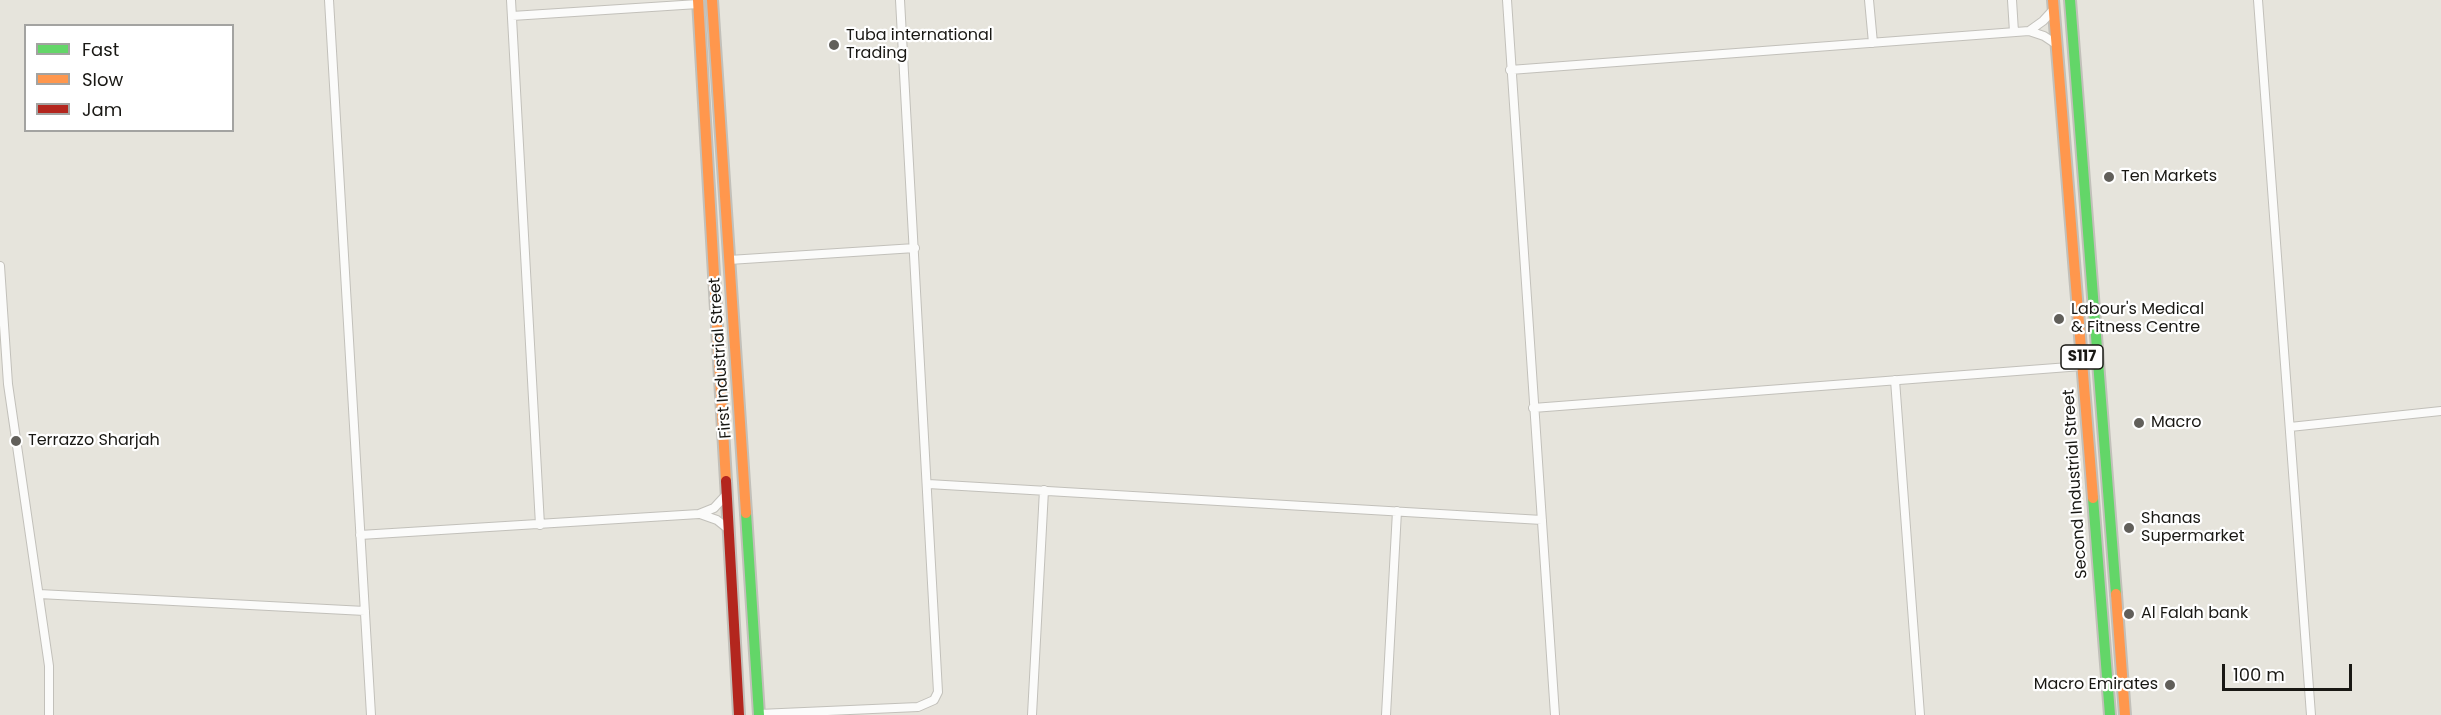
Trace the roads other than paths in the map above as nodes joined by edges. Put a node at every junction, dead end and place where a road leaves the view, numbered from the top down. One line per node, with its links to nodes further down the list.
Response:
1 (329, 0): 34 (street)
2 (511, 0): 12 (street)
3 (712, 0): 19 (main road, First Industrial Street)
4 (900, 0): 18 (street)
5 (1506, 0): 17 (street)
6 (1869, 0): 15 (street)
7 (2012, 0): 14 (street)
8 (2070, 0): 46 (main road, Second Industrial Street / S117)
9 (2258, 0): 25 (street)
10 (698, 2): 12 (street); 28 (main road, First Industrial Street)
11 (2053, 4): 13 (street); 16 (main road, Second Industrial Street / S117)
12 (512, 15): 32 (street)
13 (2029, 31): 14 (street); 16 (street)
14 (2014, 32): 15 (street)
15 (1873, 43): 17 (street)
16 (2057, 45): 21 (main road, Second Industrial Street / S117)
17 (1510, 70): 23 (street)
18 (915, 248): 19 (street); 26 (street)
19 (729, 261): 40 (main road, First Industrial Street)
20 (0, 266): 35 (street)
21 (2082, 366): 22 (street); 45 (main road, Second Industrial Street / S117)
22 (1895, 380): 23 (street); 44 (street)
23 (1533, 408): 31 (street)
24 (2441, 411): 25 (street)
25 (2290, 427): 47 (street)
26 (928, 484): 27 (street); 40 (street)
27 (1044, 490): 29 (street); 41 (street)
28 (726, 495): 30 (street); 33 (main road, First Industrial Street)
29 (1397, 511): 31 (street); 42 (street)
30 (699, 514): 32 (street); 33 (street)
31 (1542, 520): 43 (street)
32 (540, 525): 34 (street)
33 (728, 528): 39 (main road, First Industrial Street)
34 (360, 536): 36 (street)
35 (39, 594): 36 (street); 37 (street)
36 (364, 611): 38 (street)
37 (49, 715)
38 (370, 715)
39 (739, 715)
40 (759, 715)
41 (1032, 715)
42 (1386, 715)
43 (1556, 715)
44 (1920, 715)
45 (2110, 715)
46 (2125, 715)
47 (2311, 715)

